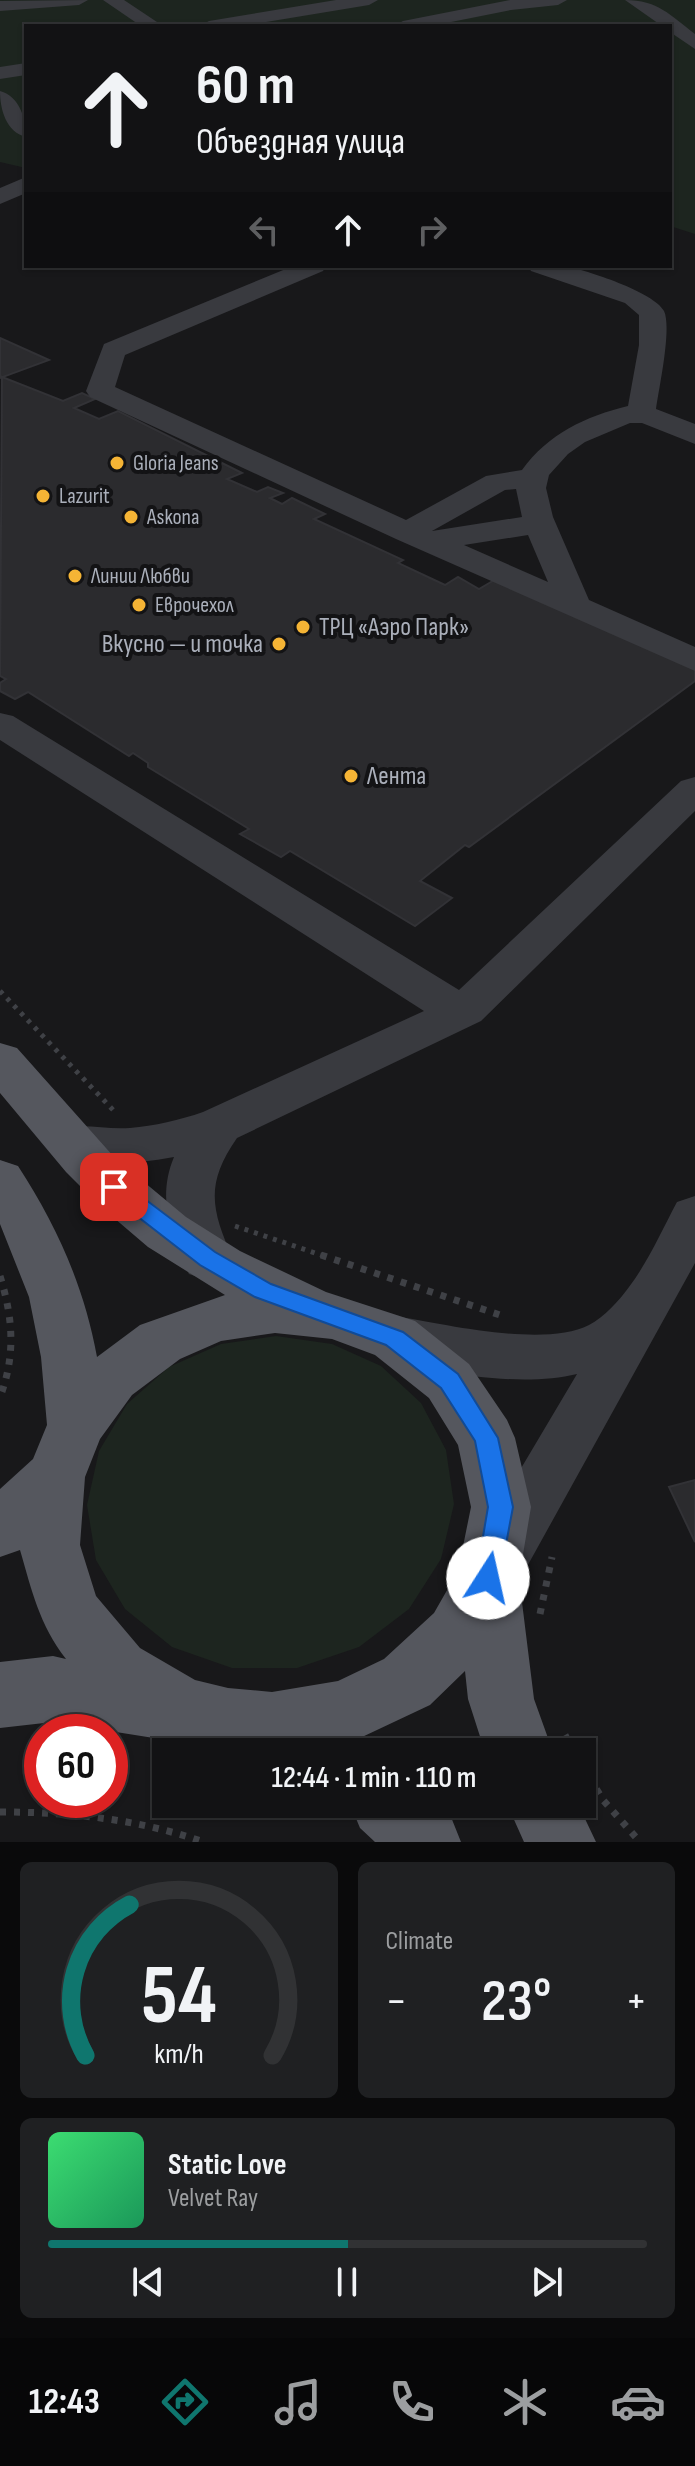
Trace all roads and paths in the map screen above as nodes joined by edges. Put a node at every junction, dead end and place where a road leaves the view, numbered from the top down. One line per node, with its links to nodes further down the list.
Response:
1 (79, 0): 7 (street)
2 (369, 0): 9 (street)
3 (558, 0): 10 (street)
4 (634, 0): 11 (street)
5 (147, 2): 6 (street)
6 (118, 3): 8 (street)
7 (0, 6)
8 (150, 24)
9 (221, 24)
10 (413, 24)
11 (671, 24)
12 (672, 25): 13 (street)
13 (695, 43)
14 (24, 69): 15 (street)
15 (0, 73)
16 (1, 102): 17 (street); 18 (street)
17 (24, 103)
18 (24, 130)
19 (24, 132): 20 (street)
20 (0, 135)
21 (18, 177): 22 (street)
22 (0, 197)
23 (309, 268): 29 (street)
24 (546, 268): 25 (street)
25 (641, 413): 26 (street); 27 (street)
26 (695, 435)
27 (532, 478): 28 (street); 29 (street)
28 (541, 524): 29 (street); 30 (street)
29 (418, 536): 30 (street)
30 (574, 604): 31 (street)
31 (695, 660)
32 (0, 724): 34 (street)
33 (695, 789): 34 (street)
34 (465, 1010): 36 (street)
35 (0, 1060): 37 (main road)
36 (220, 1125): 37 (street); 40 (street)
37 (72, 1143): 40 (main road)
38 (0, 1180): 46 (main road)
39 (695, 1216): 42 (street)
40 (207, 1259): 43 (main road)
41 (0, 1276): 45 (path)
42 (648, 1302): 44 (street); 48 (street)
43 (334, 1316): 44 (main road); 46 (main road)
44 (395, 1338): 48 (main road)
45 (0, 1397)
46 (65, 1451): 47 (main road); 50 (main road)
47 (0, 1529)
48 (488, 1578): 51 (main road); 52 (main road)
49 (0, 1695): 50 (main road)
50 (184, 1710): 51 (main road)
51 (294, 1738)
52 (514, 1738)
53 (596, 1788): 60 (path)
54 (0, 1812): 57 (path)
55 (399, 1818): 58 (main road)
56 (548, 1818): 59 (main road)
57 (204, 1842)
58 (426, 1842)
59 (561, 1842)
60 (640, 1842)

